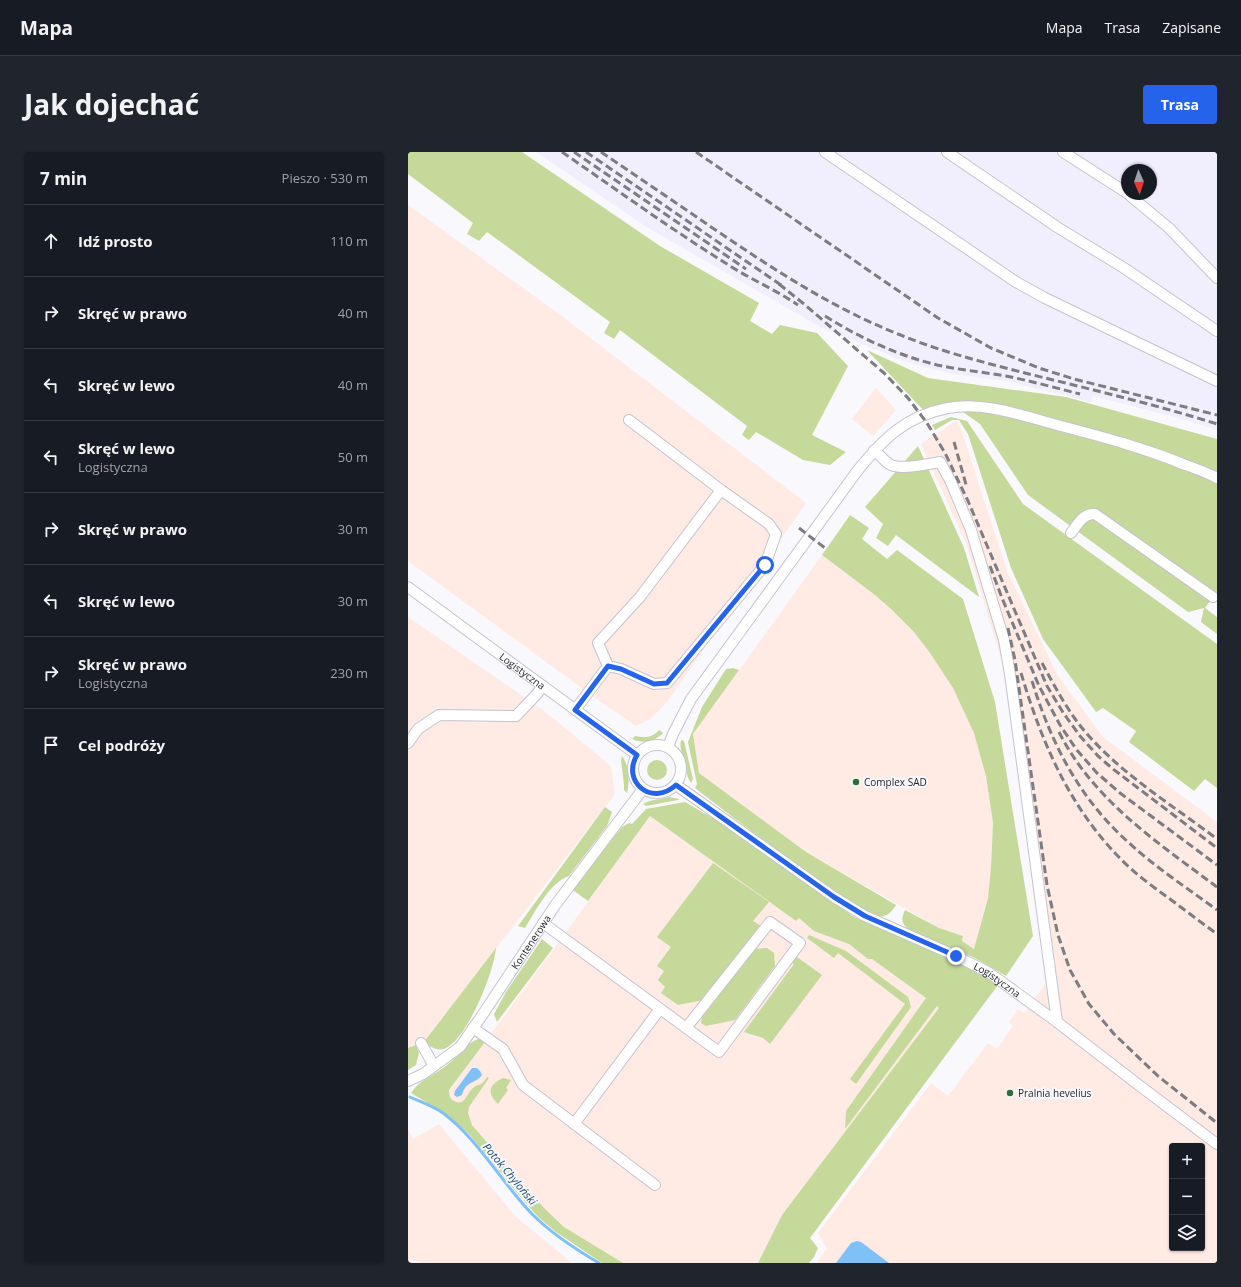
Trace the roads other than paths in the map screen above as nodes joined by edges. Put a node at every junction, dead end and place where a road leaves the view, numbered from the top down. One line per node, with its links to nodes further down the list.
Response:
1 (825, 152): 8 (street)
2 (947, 152): 7 (street)
3 (1063, 152): 4 (street)
4 (1121, 189)
5 (1135, 200): 6 (street)
6 (1217, 278)
7 (1217, 331)
8 (1217, 381)
9 (629, 420): 12 (street)
10 (874, 450): 11 (street); 20 (street); 26 (street)
11 (1217, 478)
12 (721, 490): 16 (street); 16 (street)
13 (1071, 533): 15 (street)
14 (408, 587): 17 (street, Logistyczna)
15 (1213, 597)
16 (608, 666): 18 (street)
17 (543, 686): 18 (street, Logistyczna); 19 (street)
18 (575, 710): 21 (street, Logistyczna)
19 (408, 743)
20 (668, 748): 21 (street); 22 (street)
21 (637, 755): 23 (street)
22 (676, 785): 23 (street); 26 (street, Logistyczna)
23 (643, 790): 24 (street, Kontenerowa)
24 (543, 923): 25 (street); 27 (street, Kontenerowa)
25 (660, 1009): 28 (street); 32 (street)
26 (1057, 1022): 33 (street, Logistyczna)
27 (473, 1028): 30 (street, Kontenerowa); 32 (street)
28 (686, 1028): 28 (street)
29 (420, 1043): 30 (street)
30 (434, 1066): 31 (street, Kontenerowa)
31 (408, 1081)
32 (574, 1124): 34 (street)
33 (1217, 1144)
34 (655, 1185)

